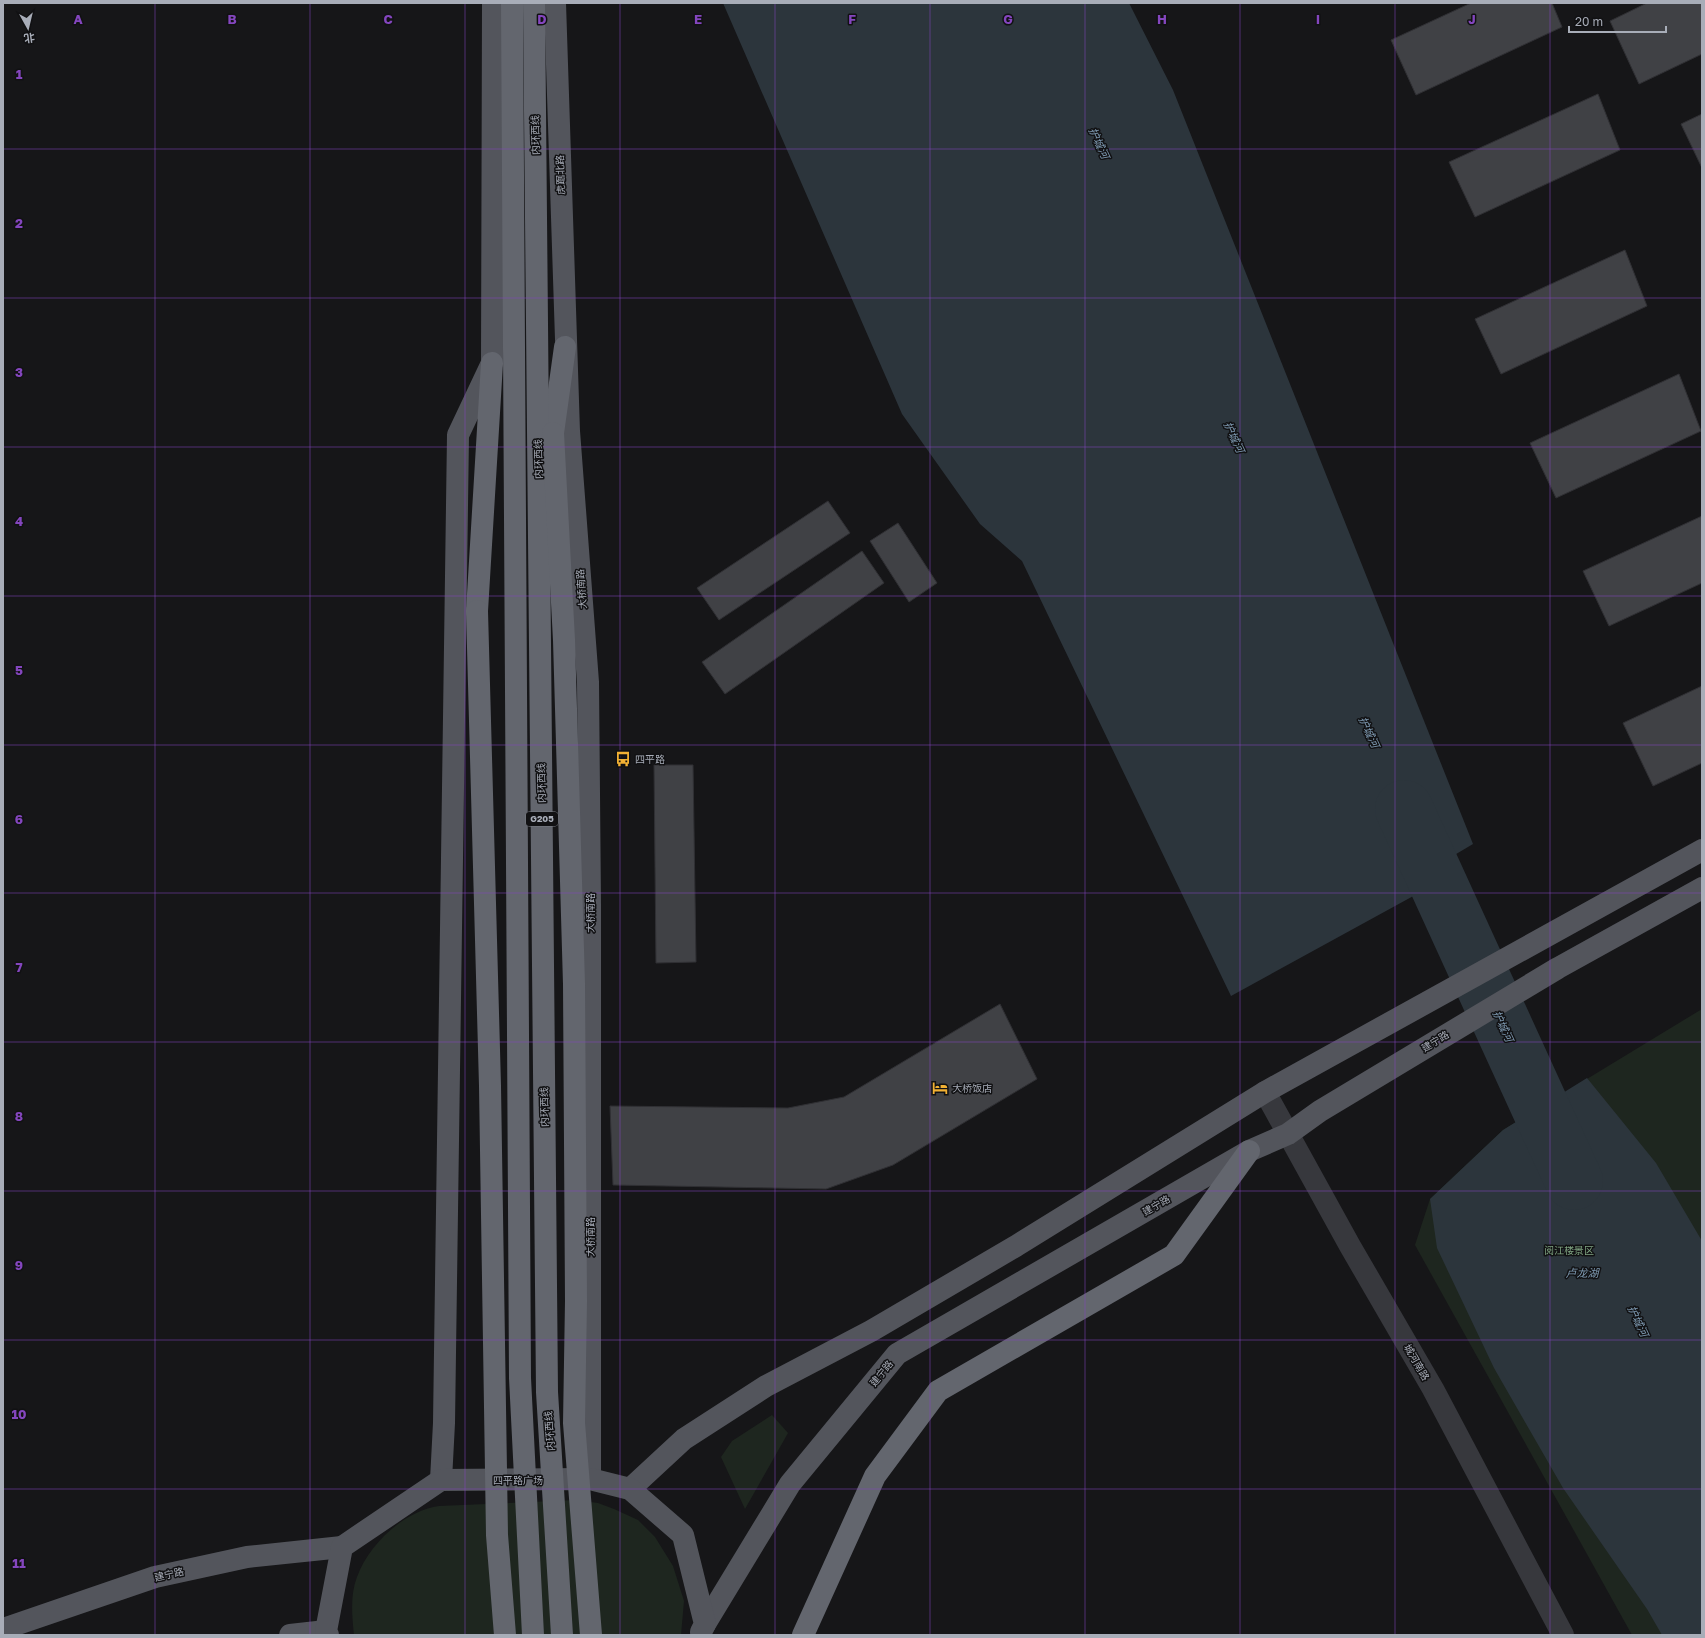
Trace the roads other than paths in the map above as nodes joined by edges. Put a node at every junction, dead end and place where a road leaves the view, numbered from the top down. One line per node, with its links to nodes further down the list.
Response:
1 (493, 3): 6 (main road)
2 (512, 3): 21 (highway, G205, bridge)
3 (534, 3): 22 (highway, 内环西线 / G205, bridge)
4 (555, 3): 5 (main road, 虎踞北路)
5 (565, 347): 12 (main road, 大桥南路); 23 (highway, bridge)
6 (492, 364): 13 (main road); 20 (highway, bridge)
7 (1702, 850): 9 (main road)
8 (1702, 888): 10 (main road, 建宁路)
9 (1265, 1092): 10 (street, 城河南路); 14 (main road)
10 (1288, 1134): 11 (main road, 建宁路); 25 (street, 城河南路)
11 (1249, 1151): 17 (main road, 建宁路); 24 (highway)
12 (590, 1479): 13 (main road, 四平路广场); 14 (main road, 四平路广场)
13 (441, 1480): 15 (main road)
14 (630, 1490): 17 (main road, 四平路广场)
15 (342, 1547): 16 (main road, 建宁路); 18 (main road)
16 (3, 1629)
17 (702, 1630)
18 (327, 1633): 19 (main road)
19 (290, 1635)
20 (505, 1635)
21 (533, 1635)
22 (562, 1635)
23 (591, 1635)
24 (803, 1635)
25 (1563, 1635)

